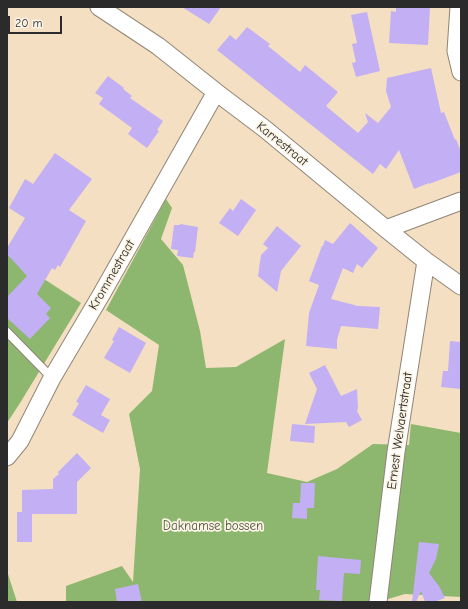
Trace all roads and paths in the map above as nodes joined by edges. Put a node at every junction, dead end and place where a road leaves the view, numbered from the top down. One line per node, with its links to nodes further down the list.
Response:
1 (99, 7): 4 (street, Karrestraat)
2 (459, 7): 3 (street)
3 (461, 72)
4 (216, 92): 6 (street, Karrestraat); 10 (street, Krommestraat)
5 (461, 201): 6 (street)
6 (386, 229): 7 (street, Karrestraat)
7 (426, 261): 8 (street, Karrestraat); 12 (street, Ernest Welvaertstraat)
8 (461, 286)
9 (7, 332): 10 (lane)
10 (52, 378): 11 (street, Krommestraat)
11 (7, 457)
12 (378, 602)

